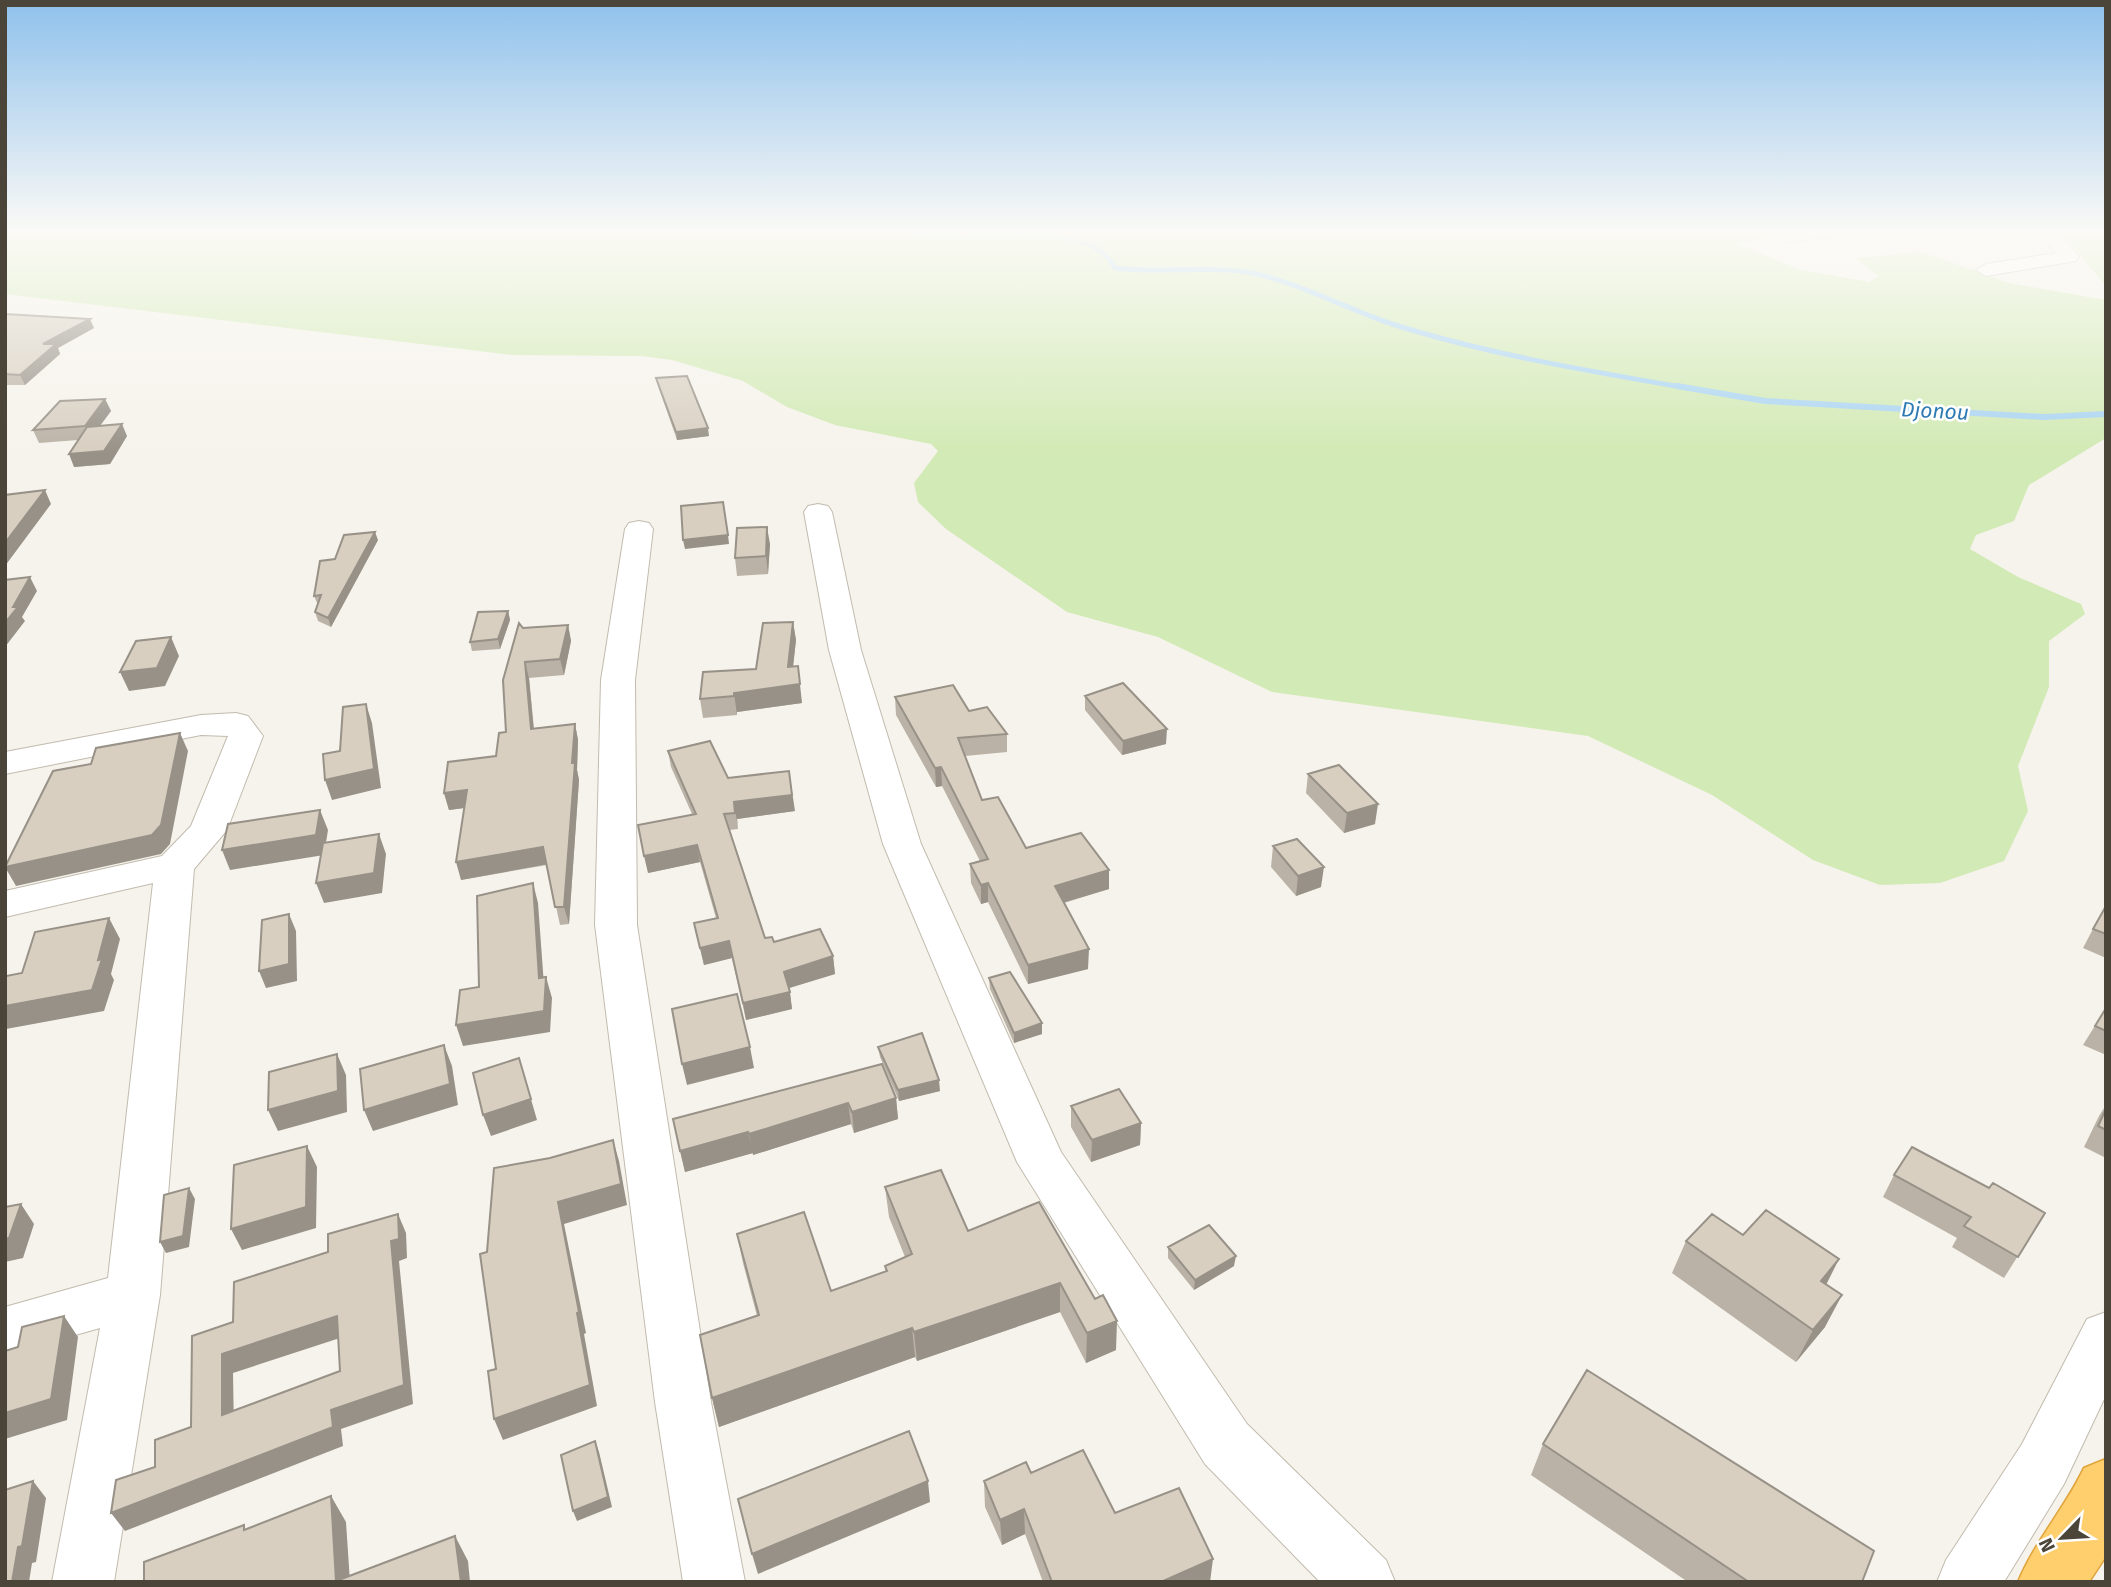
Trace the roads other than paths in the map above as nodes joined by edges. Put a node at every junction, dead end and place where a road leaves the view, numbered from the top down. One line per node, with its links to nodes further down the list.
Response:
1 (818, 512): 12 (street)
2 (639, 529): 11 (street)
3 (5, 763): 4 (street)
4 (175, 866): 5 (street); 6 (street)
5 (5, 904)
6 (133, 1295): 7 (street); 10 (street)
7 (5, 1331)
8 (2106, 1336): 13 (street)
9 (2106, 1490): 14 (highway)
10 (83, 1582)
11 (714, 1582)
12 (1364, 1582)
13 (1968, 1582)
14 (2051, 1582)

